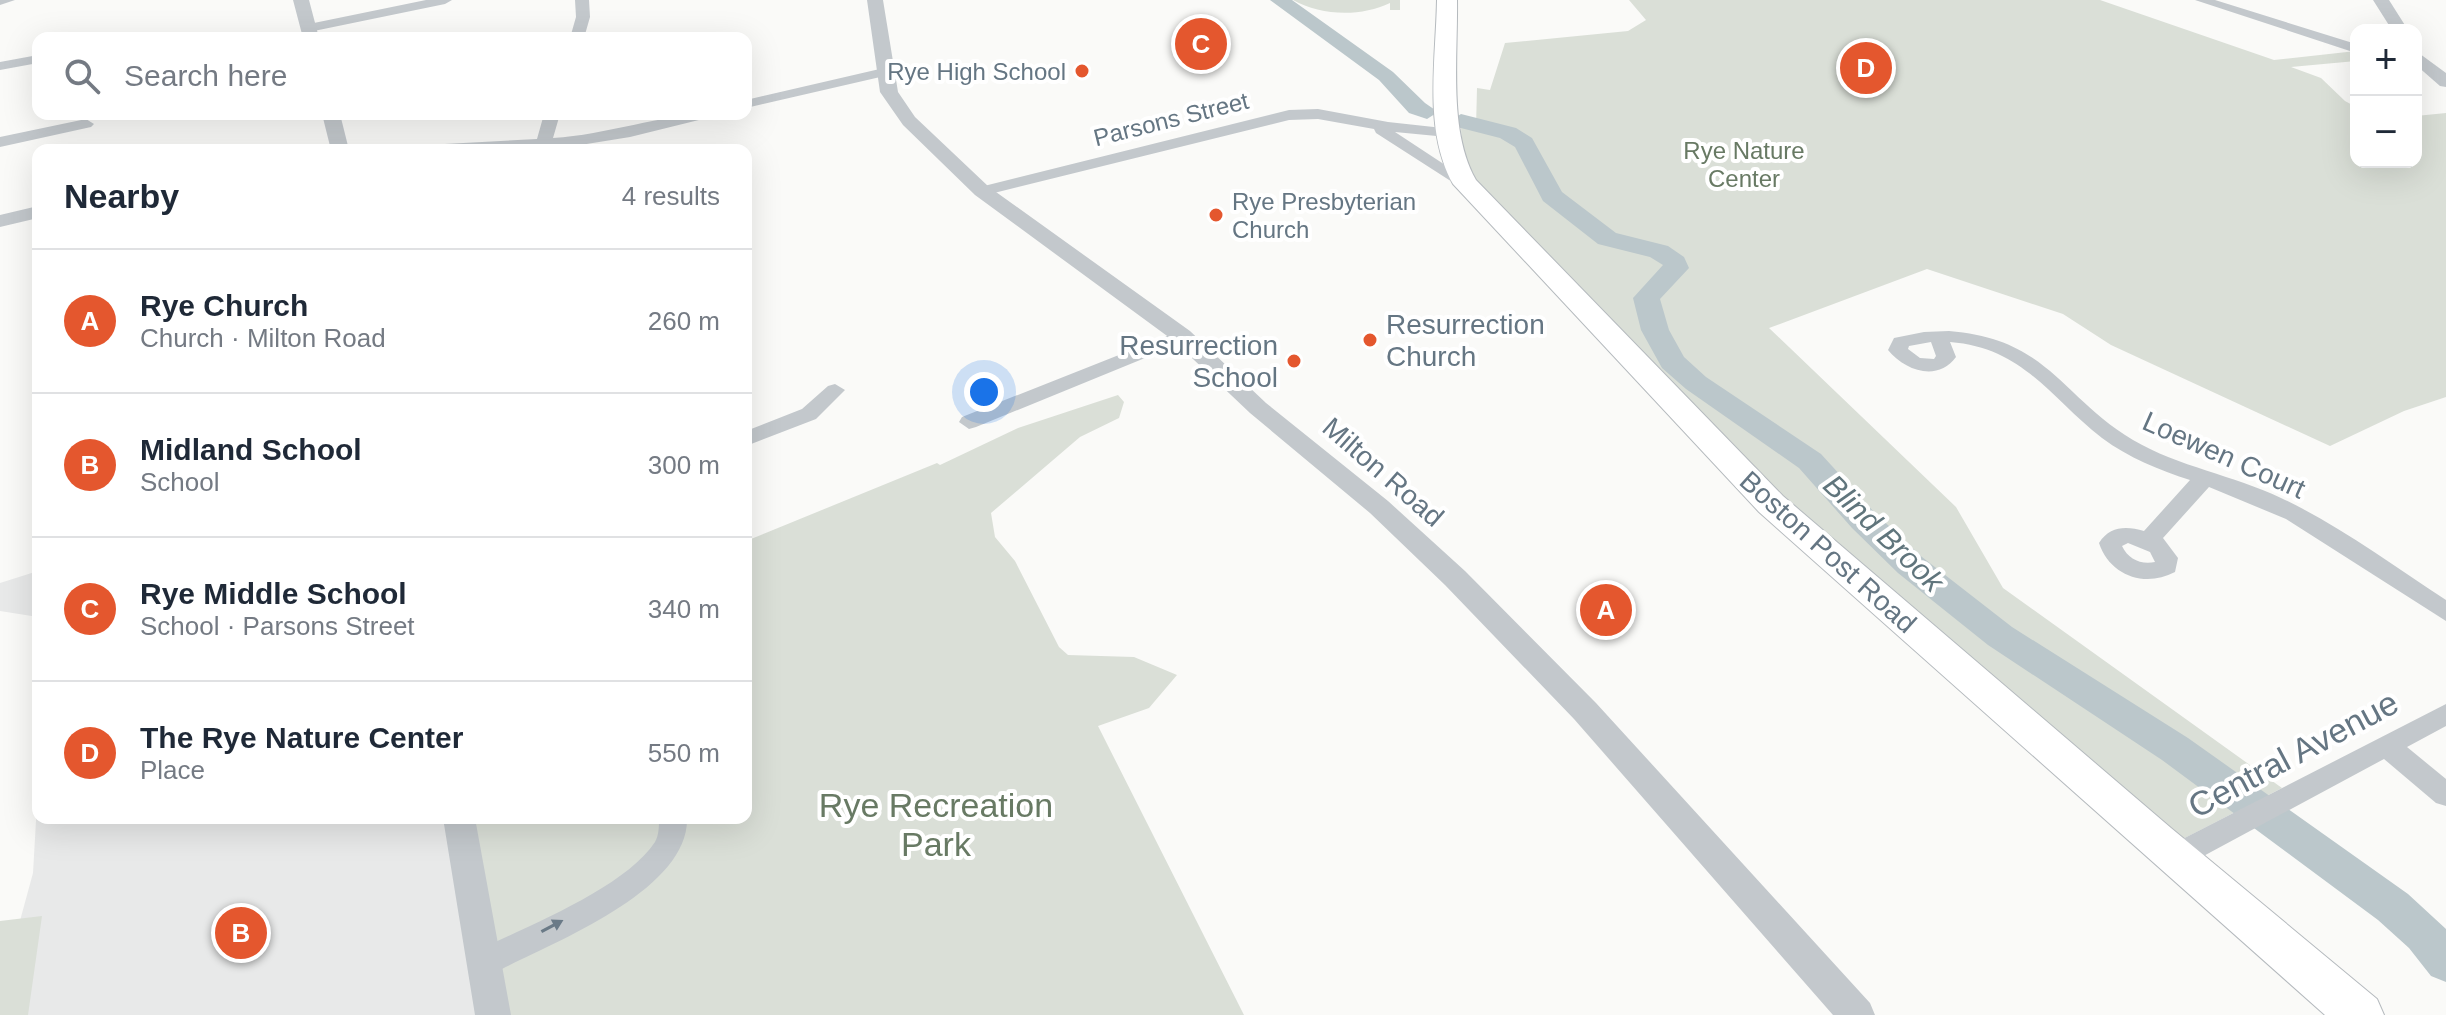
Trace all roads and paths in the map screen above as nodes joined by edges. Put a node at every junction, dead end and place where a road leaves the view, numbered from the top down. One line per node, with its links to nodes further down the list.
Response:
1 (8, 0): 9 (street)
2 (301, 0): 11 (street)
3 (445, 0): 12 (street)
4 (582, 0): 13 (street)
5 (875, 0): 18 (street, Milton Road)
6 (1447, 0): 30 (main road, Boston Post Road)
7 (2202, 0): 14 (street)
8 (2381, 0): 10 (street)
9 (0, 1)
10 (2396, 24)
11 (310, 32)
12 (314, 32)
13 (579, 32)
14 (2350, 47)
15 (32, 60): 17 (street)
16 (2422, 62): 19 (street)
17 (0, 66)
18 (884, 72): 20 (street); 31 (street, Milton Road)
19 (2440, 78)
20 (752, 103)
21 (332, 120): 28 (street)
22 (550, 120): 27 (street)
23 (680, 120): 27 (street)
24 (86, 124): 26 (street)
25 (1373, 125): 30 (street, Parsons Street); 30 (street, Parsons Street); 31 (street, Parsons Street)
26 (0, 142)
27 (544, 143): 29 (street)
28 (338, 144)
29 (527, 144)
30 (1439, 147): 47 (main road, Boston Post Road)
31 (982, 191): 34 (street, Milton Road)
32 (32, 213): 33 (street)
33 (0, 221)
34 (1182, 336): 37 (street); 50 (street, Milton Road)
35 (1939, 338): 39 (street, Loewen Court)
36 (835, 390): 38 (street)
37 (969, 422)
38 (752, 437)
39 (2204, 479): 40 (street); 41 (street, Loewen Court)
40 (2149, 540)
41 (2446, 612)
42 (2446, 714): 43 (street, Central Avenue)
43 (2386, 745): 44 (street); 47 (street, Central Avenue)
44 (2446, 795)
45 (460, 824): 48 (street)
46 (672, 824): 48 (street, one-way to 46)
47 (2175, 857): 51 (main road, Boston Post Road)
48 (483, 963): 49 (street)
49 (493, 1015)
50 (1857, 1015)
51 (2360, 1015)

